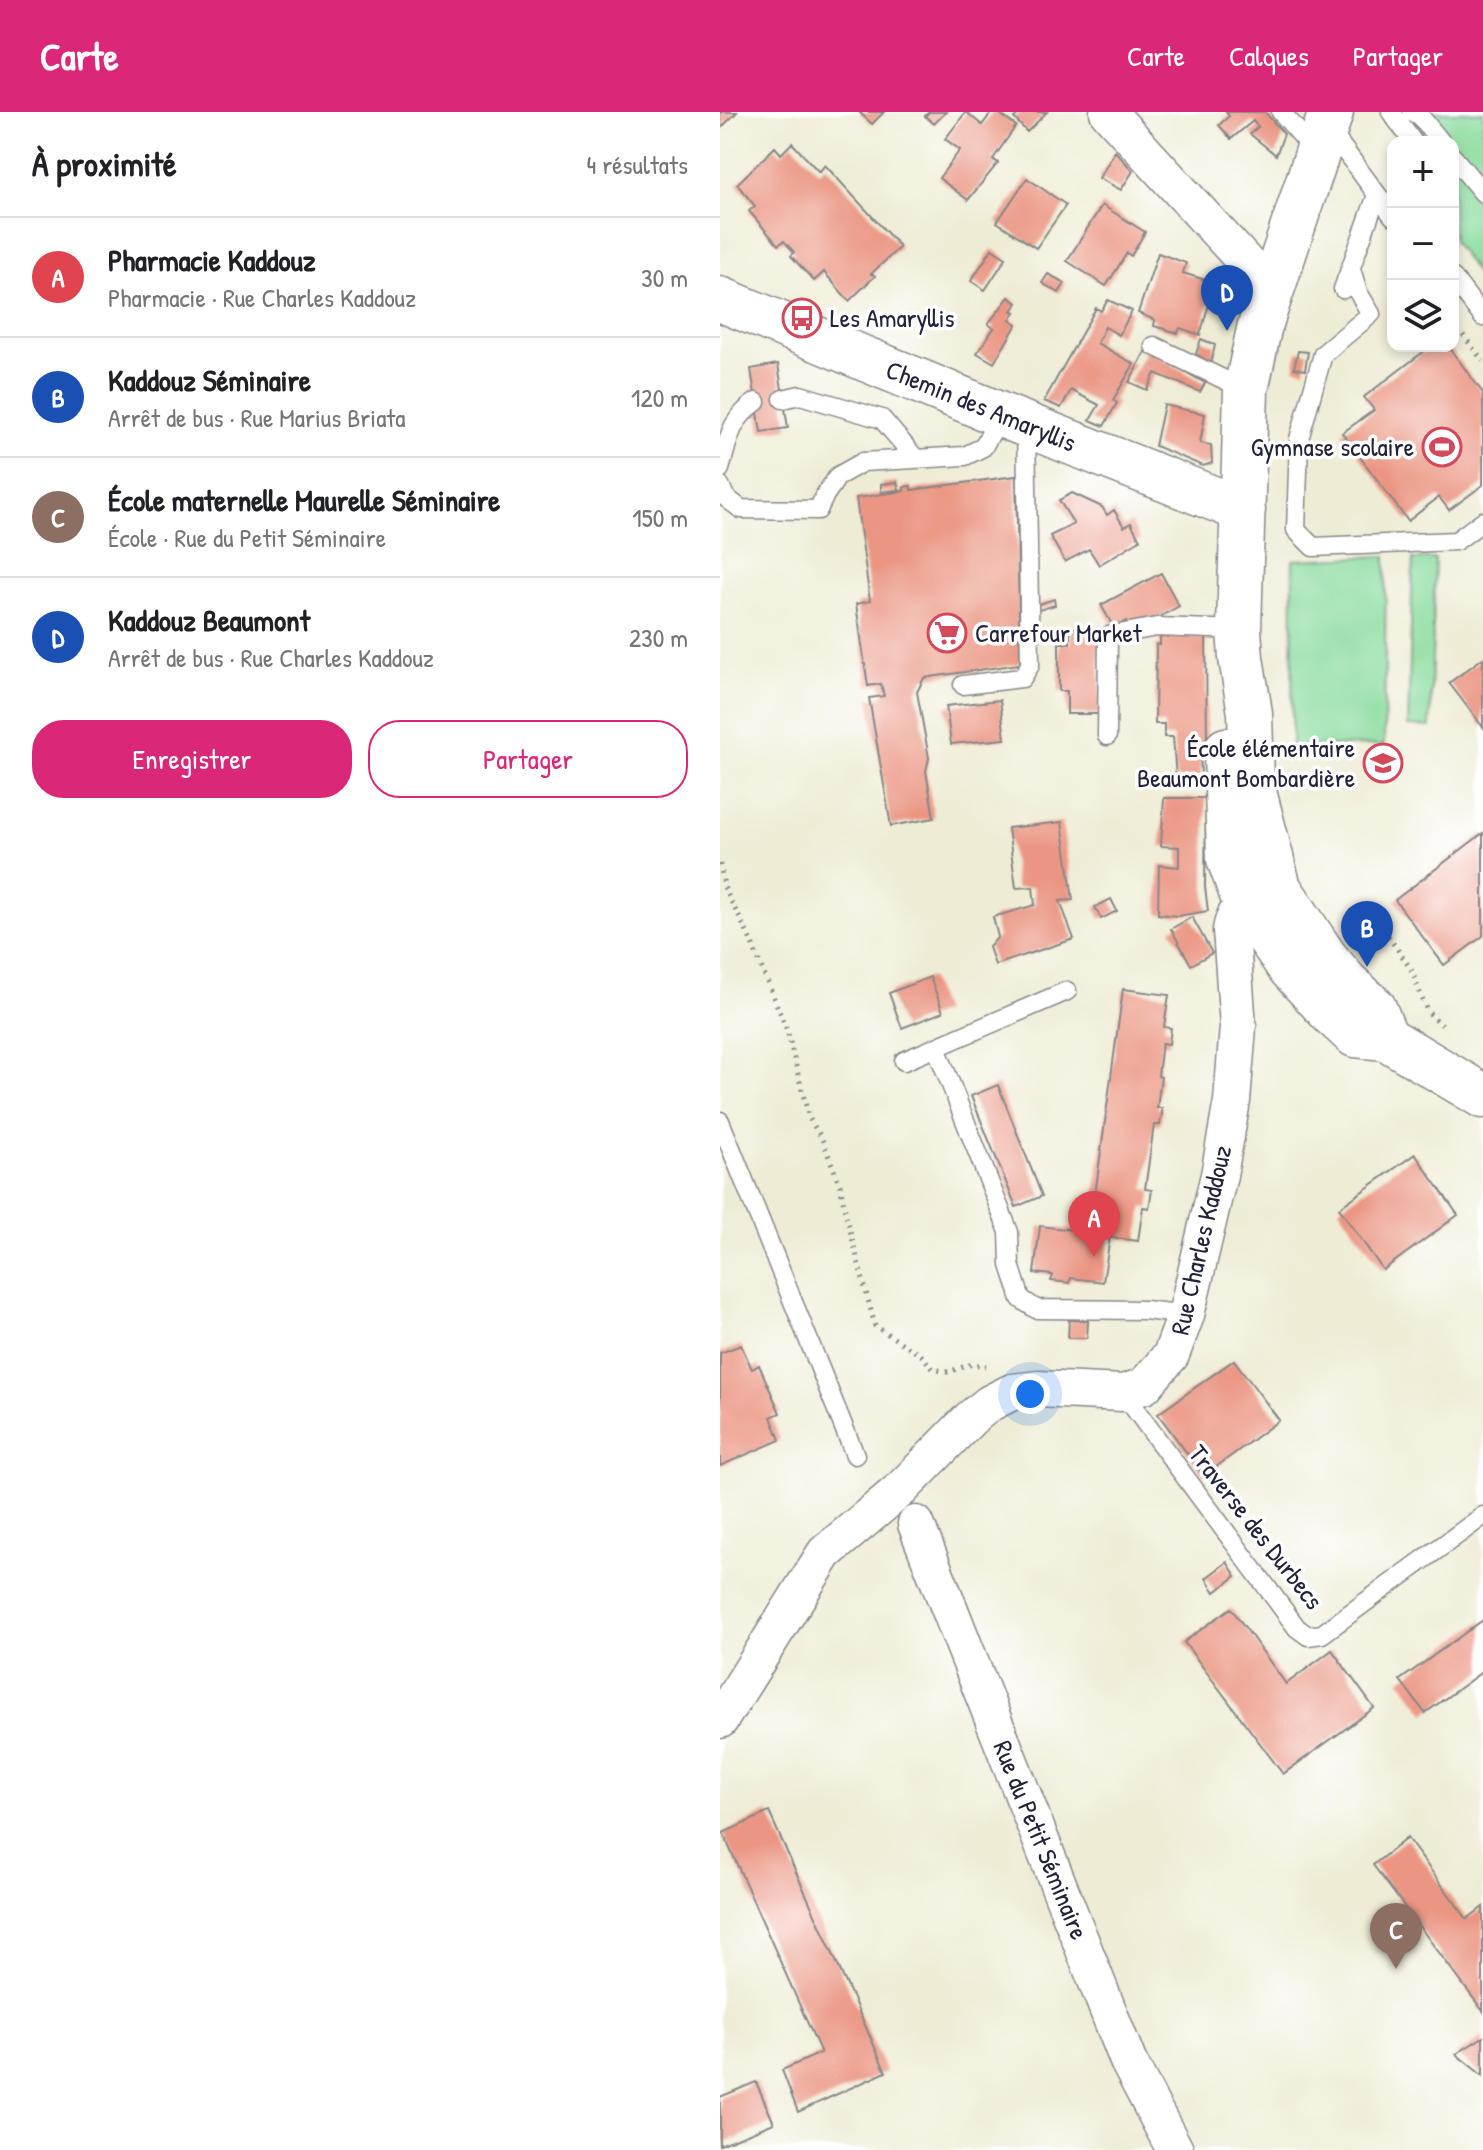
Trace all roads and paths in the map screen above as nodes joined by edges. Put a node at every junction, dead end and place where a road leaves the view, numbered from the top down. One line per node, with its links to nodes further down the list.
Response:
1 (1108, 112): 15 (street)
2 (1281, 112): 5 (lane)
3 (1391, 112): 6 (lane)
4 (1412, 112): 7 (lane)
5 (1325, 130): 10 (lane); 15 (street)
6 (1409, 136)
7 (1436, 136)
8 (1459, 164): 9 (lane)
9 (1483, 193)
10 (1377, 195): 11 (lane); 12 (lane)
11 (1387, 208)
12 (1351, 269): 14 (lane); 29 (lane)
13 (1455, 280): 17 (lane)
14 (1343, 289)
15 (1272, 291): 21 (street)
16 (720, 299): 24 (street, Chemin des Amaryllis)
17 (1483, 317)
18 (1460, 332): 20 (path)
19 (1154, 346): 21 (lane)
20 (1483, 361)
21 (1246, 390): 28 (street)
22 (783, 399): 25 (lane)
23 (756, 402): 26 (lane)
24 (1014, 420): 25 (lane); 28 (street, Chemin des Amaryllis); 31 (lane)
25 (916, 459): 27 (lane)
26 (720, 469)
27 (720, 485)
28 (1243, 510): 30 (street)
29 (1483, 521)
30 (1240, 644): 32 (lane); 34 (street)
31 (963, 685)
32 (1107, 736)
33 (720, 864): 43 (path)
34 (1262, 896): 40 (street); 42 (street, Rue Charles Kaddouz)
35 (1370, 910): 37 (path)
36 (1067, 991): 38 (lane)
37 (1450, 1032)
38 (936, 1047): 39 (lane); 42 (lane)
39 (904, 1061)
40 (1483, 1096)
41 (720, 1121): 45 (lane)
42 (1186, 1315): 44 (street, Rue Charles Kaddouz)
43 (1029, 1390): 44 (street); 48 (street)
44 (1123, 1393): 46 (lane, Traverse des Durbecs)
45 (855, 1455)
46 (1483, 1516)
47 (916, 1524): 49 (street, Rue du Petit Séminaire)
48 (720, 1720)
49 (1175, 2150)

